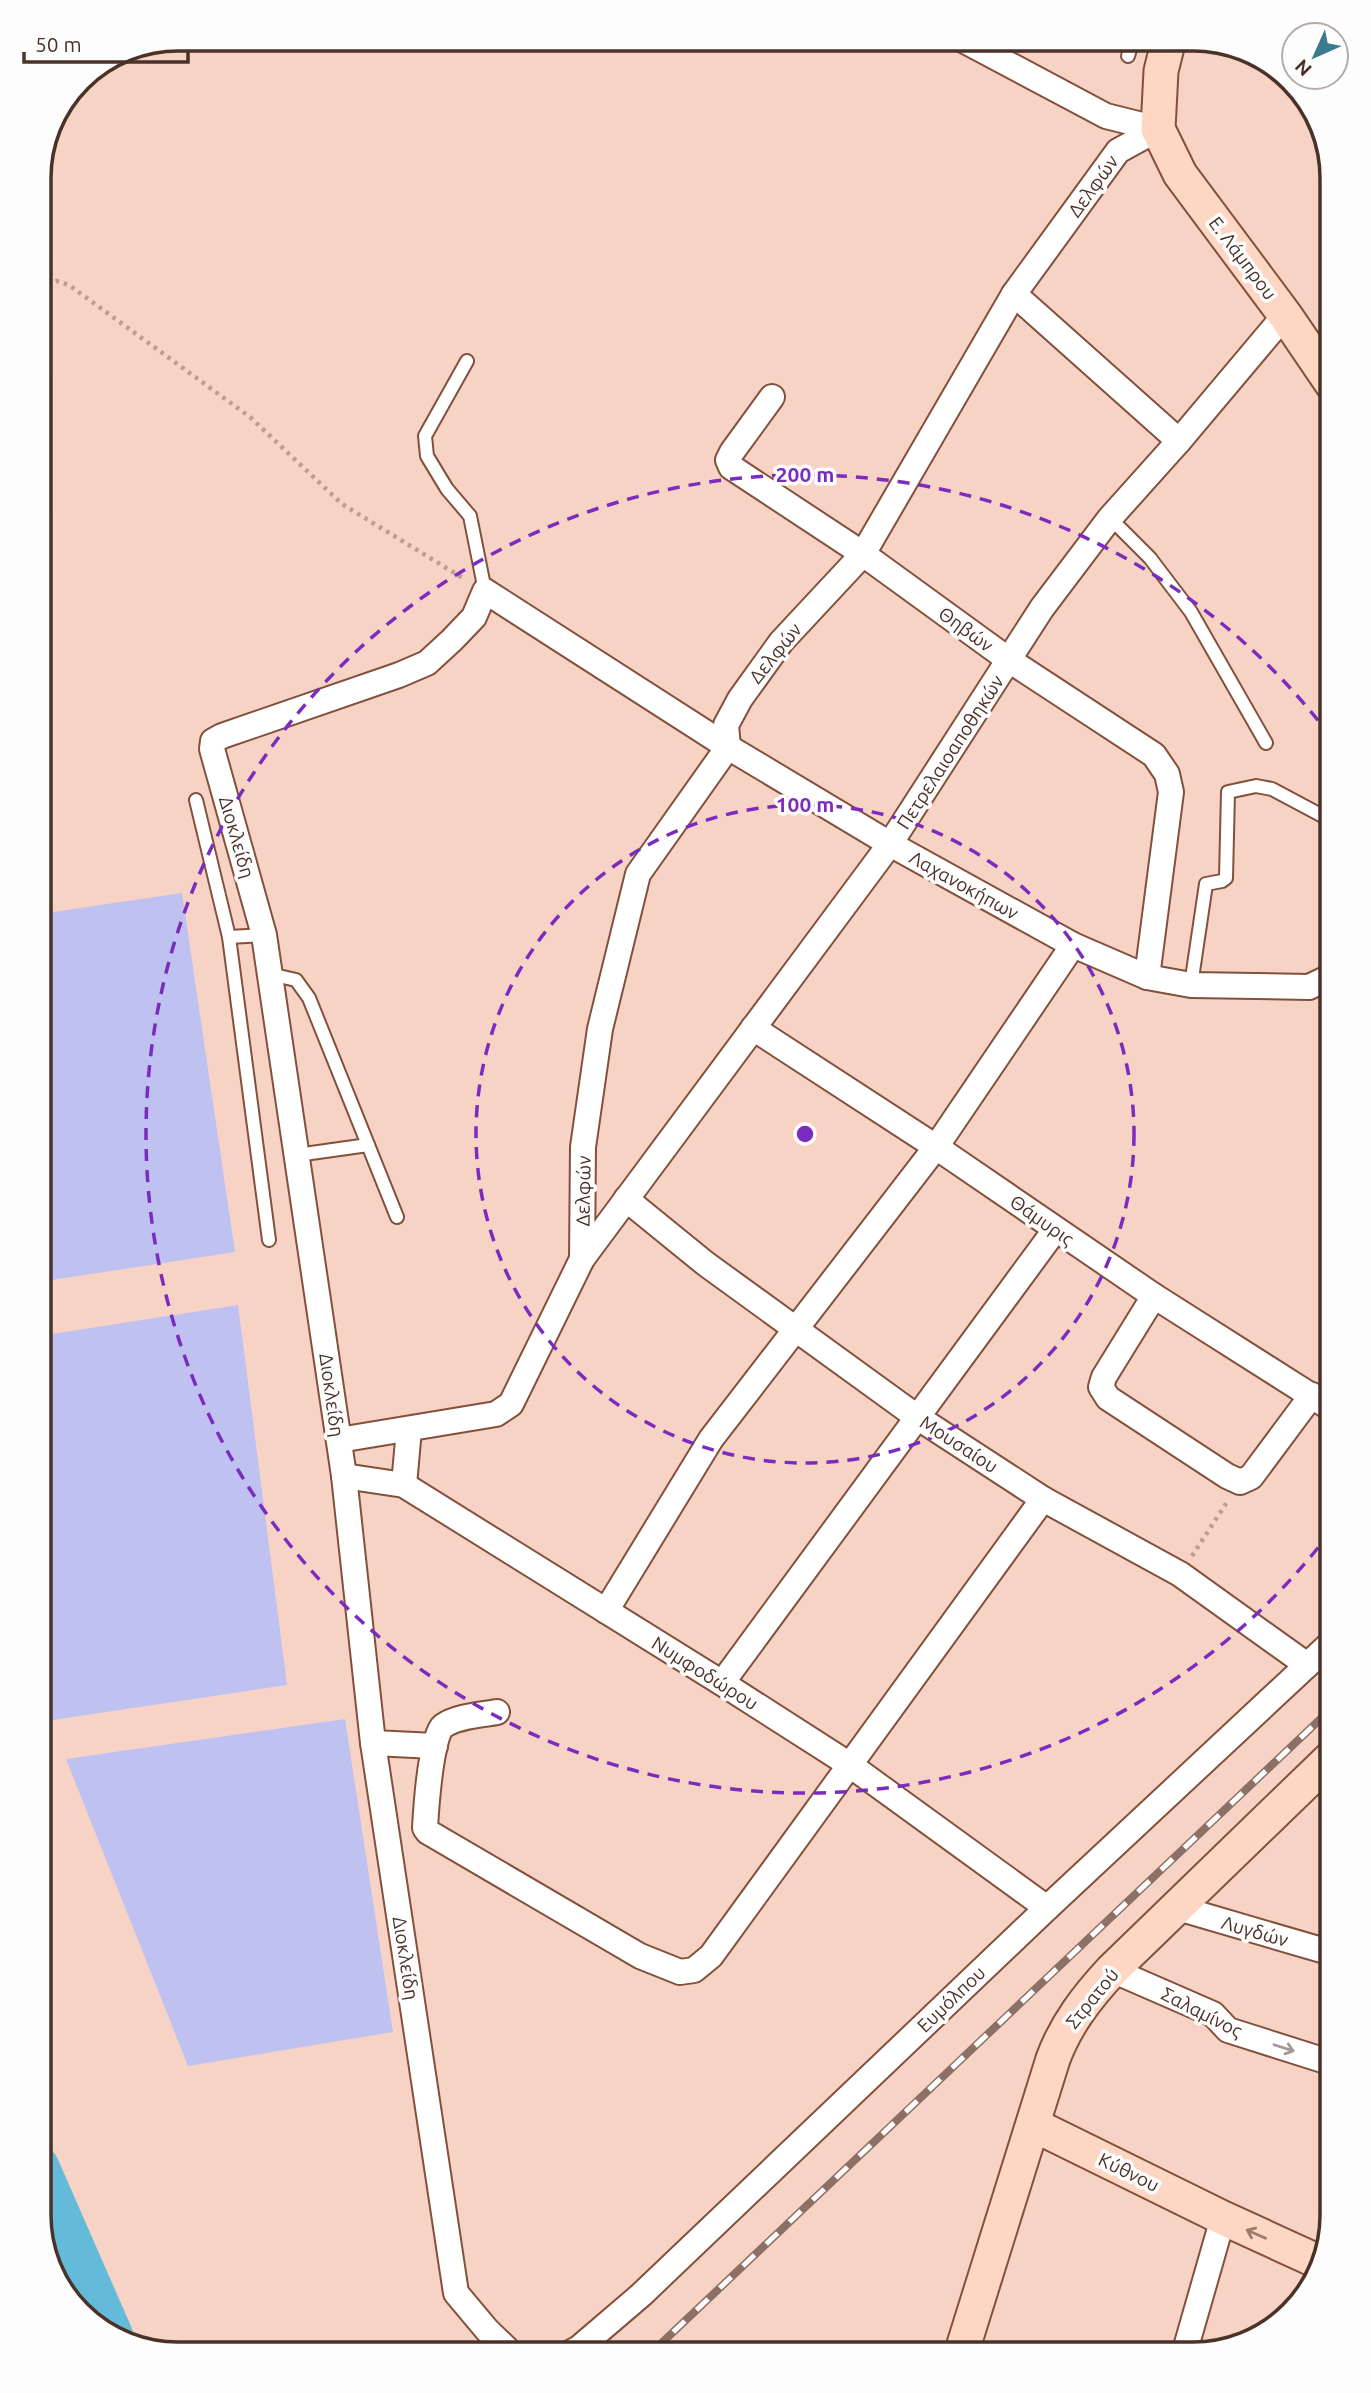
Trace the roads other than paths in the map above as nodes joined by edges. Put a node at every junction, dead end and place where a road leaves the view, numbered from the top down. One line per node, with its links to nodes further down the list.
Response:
1 (984, 51): 5 (street)
2 (1130, 51): 4 (lane)
3 (1166, 51): 5 (street)
4 (1128, 57)
5 (1158, 129): 6 (street, Δελφών); 7 (street, Ε. Λάμπρου)
6 (1014, 294): 11 (street); 13 (street, Δελφών)
7 (1285, 315): 9 (street, Ε. Λάμπρου); 11 (street, Πετρελαιοαποθηκών)
8 (467, 361): 14 (lane)
9 (1320, 366)
10 (772, 397): 13 (street, Θηβών)
11 (1179, 441): 12 (street, Πετρελαιοαποθηκών)
12 (1110, 518): 15 (street, Πετρελαιοαποθηκών); 16 (lane)
13 (863, 554): 15 (street, Θηβών); 17 (street, Δελφών)
14 (485, 591): 17 (street, Λαχανοκήπων); 21 (street, Διοκλείδη)
15 (1009, 660): 20 (street, Πετρελαιοαποθηκών); 25 (street, Θηβών)
16 (1266, 743)
17 (728, 747): 20 (street, Λαχανοκήπων); 36 (street, Δελφών)
18 (195, 800): 22 (lane)
19 (1320, 815): 27 (lane)
20 (890, 844): 23 (street, Λαχανοκήπων); 28 (street, Πετρελαιοαποθηκών)
21 (264, 935): 22 (lane); 24 (street, Διοκλείδη)
22 (229, 937): 35 (lane)
23 (1073, 945): 25 (street, Λαχανοκήπων); 30 (street)
24 (270, 974): 29 (lane); 31 (street, Διοκλείδη)
25 (1147, 978): 27 (street, Λαχανοκήπων)
26 (1320, 982): 27 (street, Λαχανοκήπων)
27 (1191, 985)
28 (753, 1028): 30 (street, Θάμυρις); 32 (street, Πετρελαιοαποθηκών)
29 (368, 1145): 31 (lane); 33 (lane)
30 (936, 1147): 34 (street, Θάμυρις); 38 (street)
31 (297, 1155): 43 (street, Διοκλείδη)
32 (626, 1199): 36 (street, Πετρελαιοαποθηκών); 38 (street, Μουσαίου)
33 (397, 1217)
34 (1055, 1230): 37 (street, Θάμυρις); 41 (street)
35 (269, 1240)
36 (582, 1259): 42 (street, Πετρελαιοαποθηκών)
37 (1154, 1296): 39 (street, Θάμυρις); 40 (street)
38 (795, 1330): 41 (street, Μουσαίου); 47 (street)
39 (1320, 1401)
40 (1320, 1404)
41 (917, 1417): 46 (street, Μουσαίου); 50 (street)
42 (409, 1429): 43 (street, Πετρελαιοαποθηκών); 45 (street)
43 (339, 1440): 44 (street, Διοκλείδη)
44 (344, 1476): 45 (street, Νυμφοδώρου); 52 (street, Διοκλείδη)
45 (404, 1485): 47 (street, Νυμφοδώρου)
46 (1043, 1499): 49 (street, Μουσαίου); 54 (street)
47 (606, 1611): 50 (street, Νυμφοδώρου)
48 (1320, 1653): 49 (street, Ευμόλπου)
49 (1307, 1665): 56 (street, Ευμόλπου)
50 (722, 1683): 54 (street, Νυμφοδώρου)
51 (497, 1712): 53 (street)
52 (373, 1743): 53 (street); 64 (street, Διοκλείδη)
53 (435, 1746): 54 (street)
54 (850, 1765): 56 (street, Νυμφοδώρου)
55 (1320, 1769): 57 (street, Στρατού)
56 (1047, 1908): 65 (street, Ευμόλπου)
57 (1178, 1908): 58 (street, Λυγδών); 59 (street, Στρατού)
58 (1320, 1949)
59 (1112, 1970): 60 (street, Σαλαμίνος, one-way to 60); 61 (street, Στρατού)
60 (1320, 2059)
61 (1034, 2125): 62 (street, Κύθνου); 66 (street, Στρατού)
62 (1223, 2218): 63 (street, Κύθνου, one-way to 62); 67 (street)
63 (1313, 2259)
64 (500, 2342)
65 (586, 2342)
66 (965, 2342)
67 (1187, 2342)

